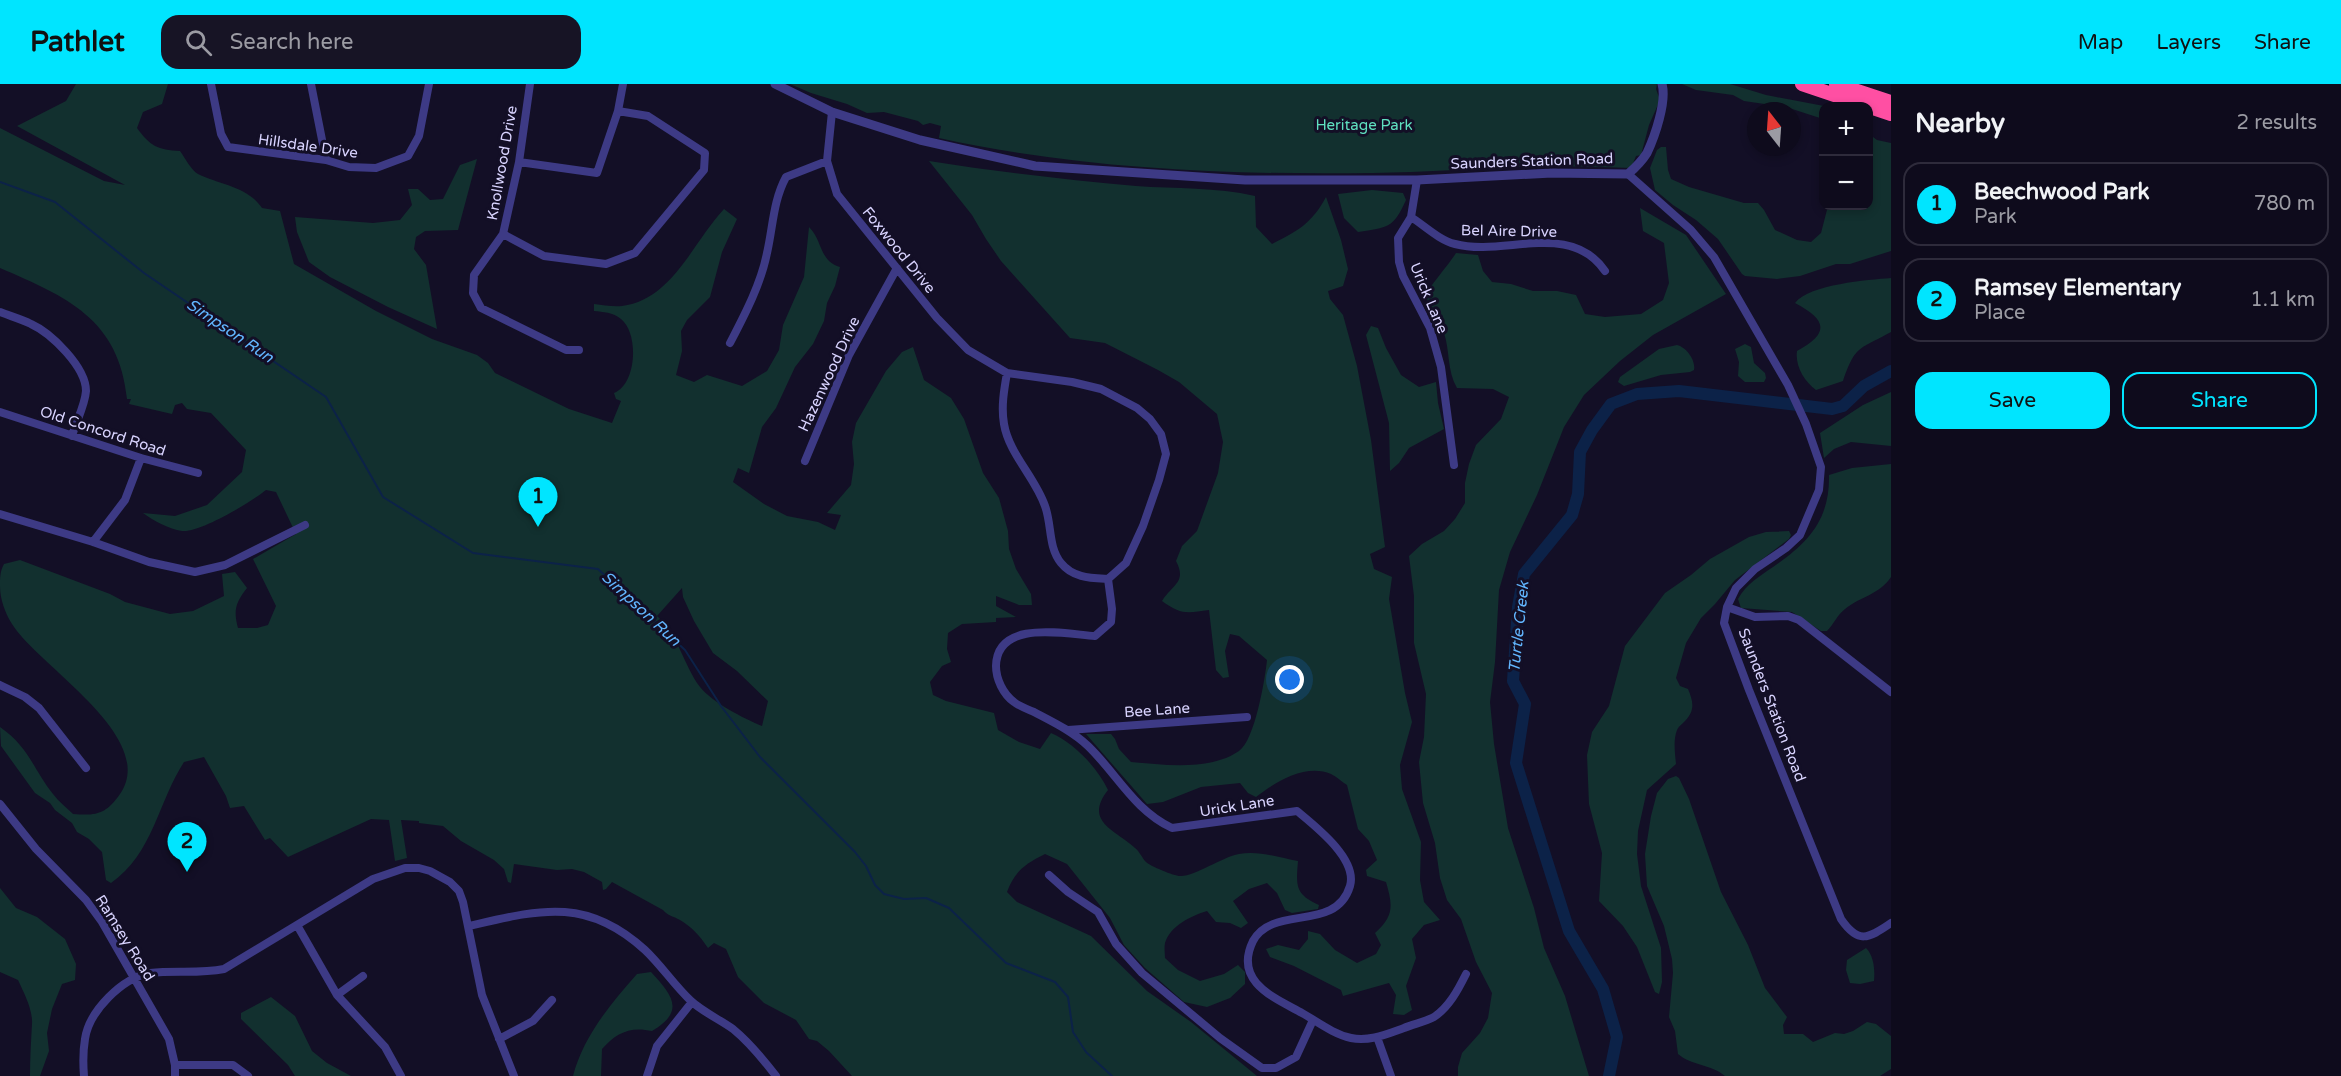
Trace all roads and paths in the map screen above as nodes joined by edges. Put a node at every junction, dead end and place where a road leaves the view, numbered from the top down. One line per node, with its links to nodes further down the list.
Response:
1 (211, 84): 14 (street, Hillsdale Drive)
2 (311, 84): 14 (street)
3 (429, 84): 14 (street, Hillsdale Drive)
4 (530, 84): 16 (street, Knollwood Drive)
5 (623, 84): 11 (street)
6 (775, 84): 12 (street, Saunders Station Road)
7 (1662, 84): 17 (street)
8 (1802, 84): 13 (highway)
9 (1836, 84): 10 (highway)
10 (1891, 102)
11 (618, 111): 16 (street); 20 (street)
12 (832, 112): 15 (street, Foxwood Drive); 18 (street, Saunders Station Road)
13 (1891, 114)
14 (326, 160)
15 (827, 161): 21 (street, Foxwood Drive); 24 (street)
16 (519, 162): 20 (street, Knollwood Drive)
17 (1628, 174): 18 (street, Saunders Station Road); 37 (street, Saunders Station Road)
18 (1417, 180): 19 (street, Urick Lane)
19 (1411, 217): 22 (street, Bel Aire Drive); 31 (street, Urick Lane)
20 (503, 234): 25 (street, Knollwood Drive)
21 (897, 268): 26 (street, Foxwood Drive); 30 (street, Hazenwood Drive)
22 (1605, 271)
23 (0, 312): 28 (street)
24 (730, 343)
25 (579, 350)
26 (1007, 373): 36 (street); 36 (street, Foxwood Drive)
27 (0, 412): 28 (street, Old Concord Road)
28 (72, 436): 29 (street, Old Concord Road)
29 (141, 458): 32 (street, Old Concord Road); 35 (street)
30 (805, 460)
31 (1454, 465)
32 (198, 473)
33 (0, 514): 35 (street)
34 (305, 525): 35 (street)
35 (93, 542)
36 (1108, 579): 41 (street, Urick Lane)
37 (1727, 607): 39 (street); 45 (street, Saunders Station Road)
38 (0, 685): 42 (street)
39 (1891, 692)
40 (1247, 717): 41 (street, Bee Lane)
41 (1068, 730): 54 (street, Urick Lane)
42 (86, 768)
43 (0, 804): 50 (street, Ramsey Road)
44 (1049, 874): 54 (street)
45 (1891, 923)
46 (297, 925): 47 (street); 50 (street); 51 (street)
47 (469, 926): 53 (street); 56 (street)
48 (1466, 974): 55 (street, Urick Lane)
49 (363, 976): 51 (street)
50 (135, 978): 57 (street, Ramsey Road); 58 (street)
51 (337, 995): 61 (street)
52 (552, 1000): 56 (street)
53 (692, 1002): 63 (street); 64 (street)
54 (1313, 1020): 55 (street, Urick Lane)
55 (1377, 1037): 65 (street)
56 (499, 1039): 62 (street)
57 (175, 1065): 59 (street, Ramsey Road); 60 (street)
58 (84, 1076)
59 (175, 1076)
60 (249, 1076)
61 (401, 1076)
62 (514, 1076)
63 (647, 1076)
64 (776, 1076)
65 (1390, 1076)

